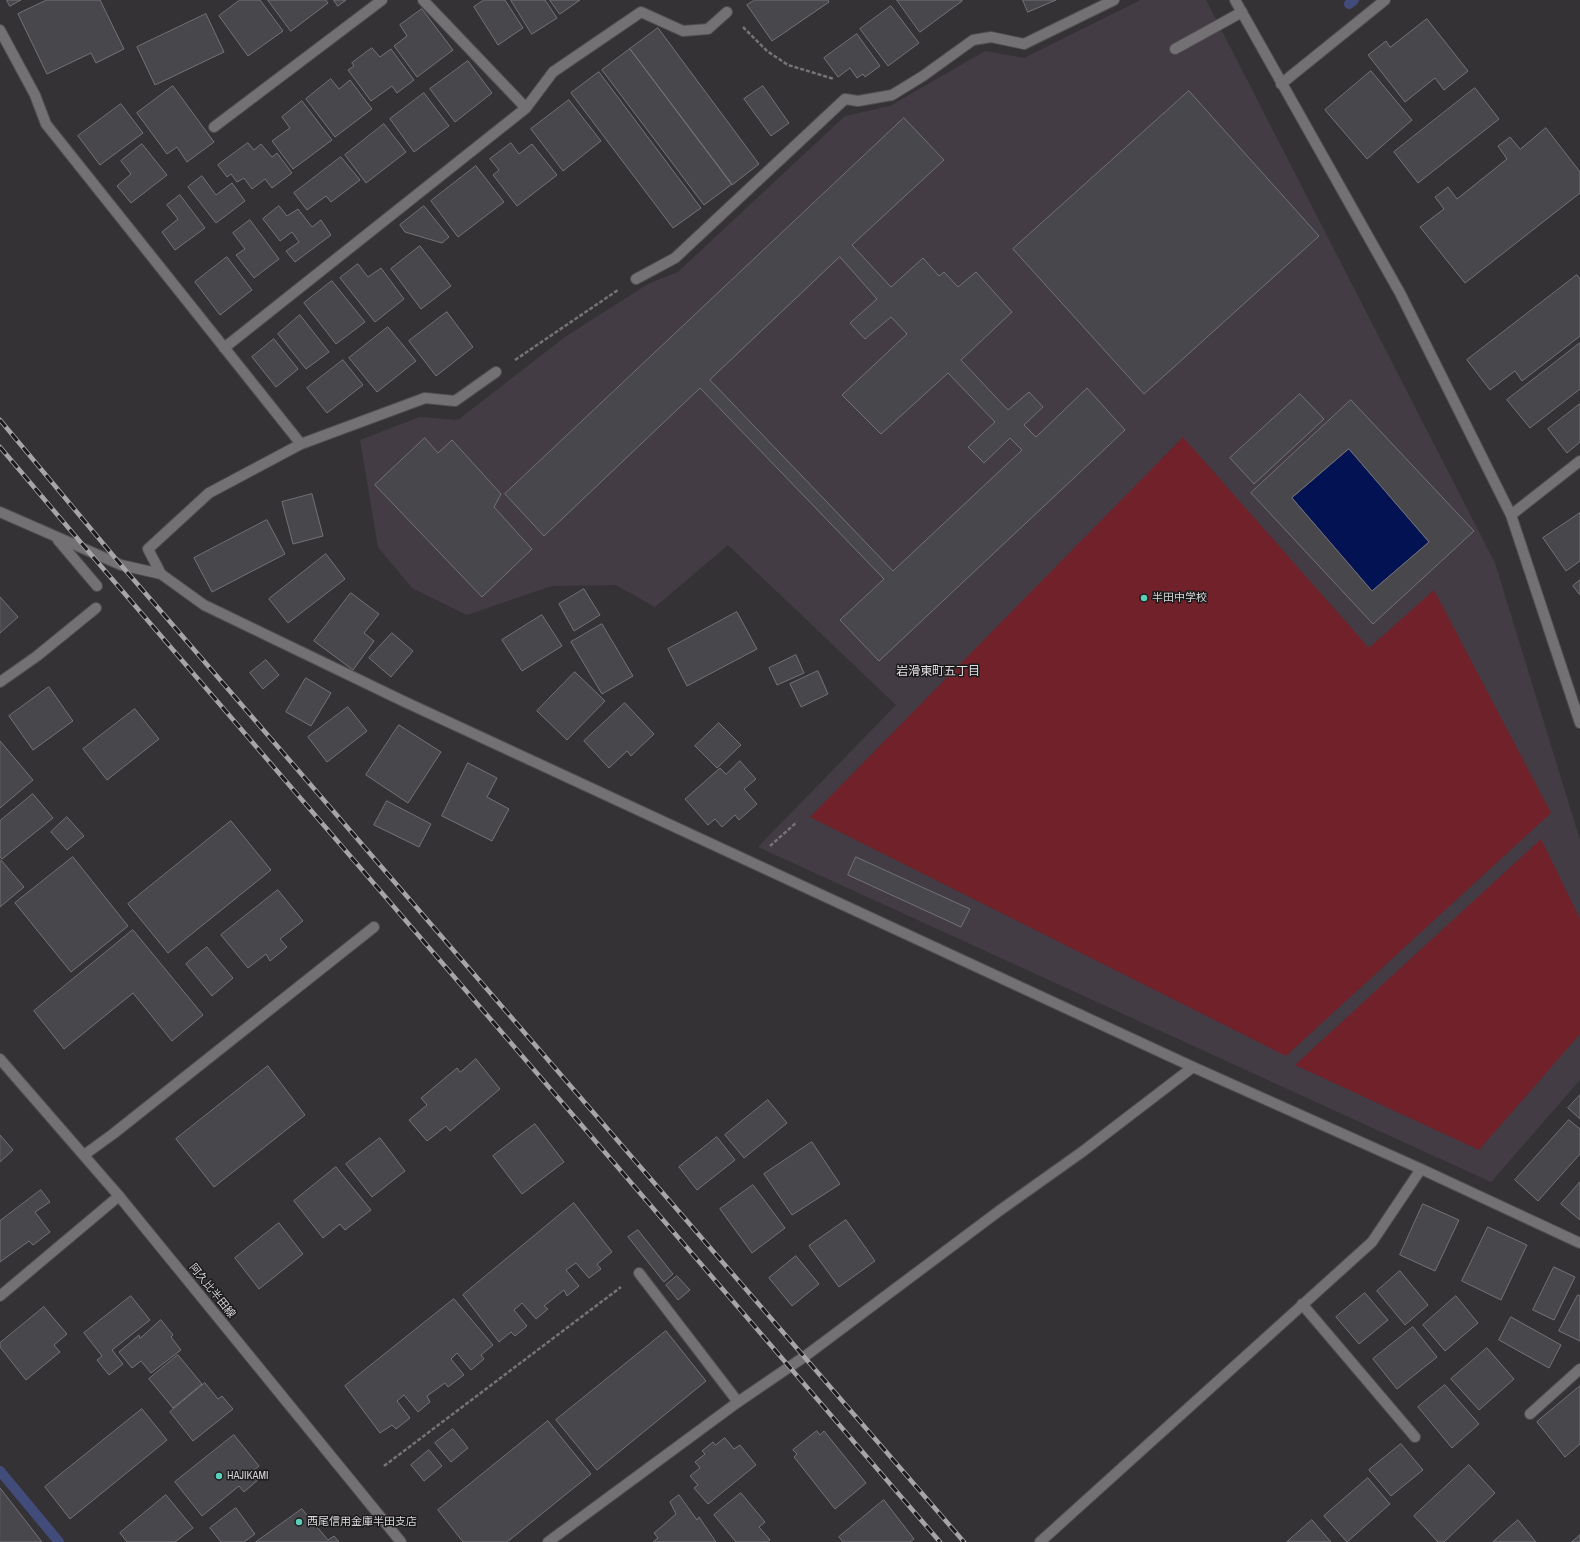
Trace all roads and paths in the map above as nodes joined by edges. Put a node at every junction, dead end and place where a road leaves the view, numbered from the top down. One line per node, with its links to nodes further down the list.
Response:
1 (382, 0): 13 (street)
2 (423, 0): 12 (street)
3 (1114, 0): 11 (street)
4 (1235, 0): 7 (street)
5 (1385, 0): 10 (street)
6 (727, 12): 11 (path); 12 (street)
7 (1242, 12): 9 (street); 10 (street)
8 (0, 30): 15 (street)
9 (1175, 49)
10 (1281, 84): 20 (street)
11 (858, 101): 14 (street)
12 (526, 108): 15 (street)
13 (214, 127)
14 (636, 279): 16 (path)
15 (224, 348): 17 (street)
16 (496, 372): 17 (street)
17 (301, 444): 22 (street)
18 (1580, 461): 20 (street)
19 (0, 512): 21 (street)
20 (1511, 515): 26 (street)
21 (57, 537): 22 (street); 23 (street)
22 (160, 574): 28 (street)
23 (97, 586)
24 (96, 608): 25 (street)
25 (0, 682)
26 (1580, 723)
27 (797, 822): 28 (path)
28 (751, 862): 31 (street)
29 (374, 927): 32 (street)
30 (0, 1059): 32 (street, 阿久比半田線)
31 (1193, 1067): 33 (street); 40 (street)
32 (84, 1155): 34 (street, 阿久比半田線)
33 (1421, 1168): 35 (street); 38 (street)
34 (119, 1196): 37 (street); 44 (street, 阿久比半田線)
35 (1580, 1243)
36 (639, 1273): 40 (street); 43 (path)
37 (0, 1296)
38 (1302, 1304): 42 (street); 46 (street)
39 (1580, 1369): 41 (street)
40 (738, 1402): 45 (street)
41 (1530, 1414)
42 (1415, 1437)
43 (384, 1466)
44 (401, 1542)
45 (548, 1542)
46 (1040, 1542)

